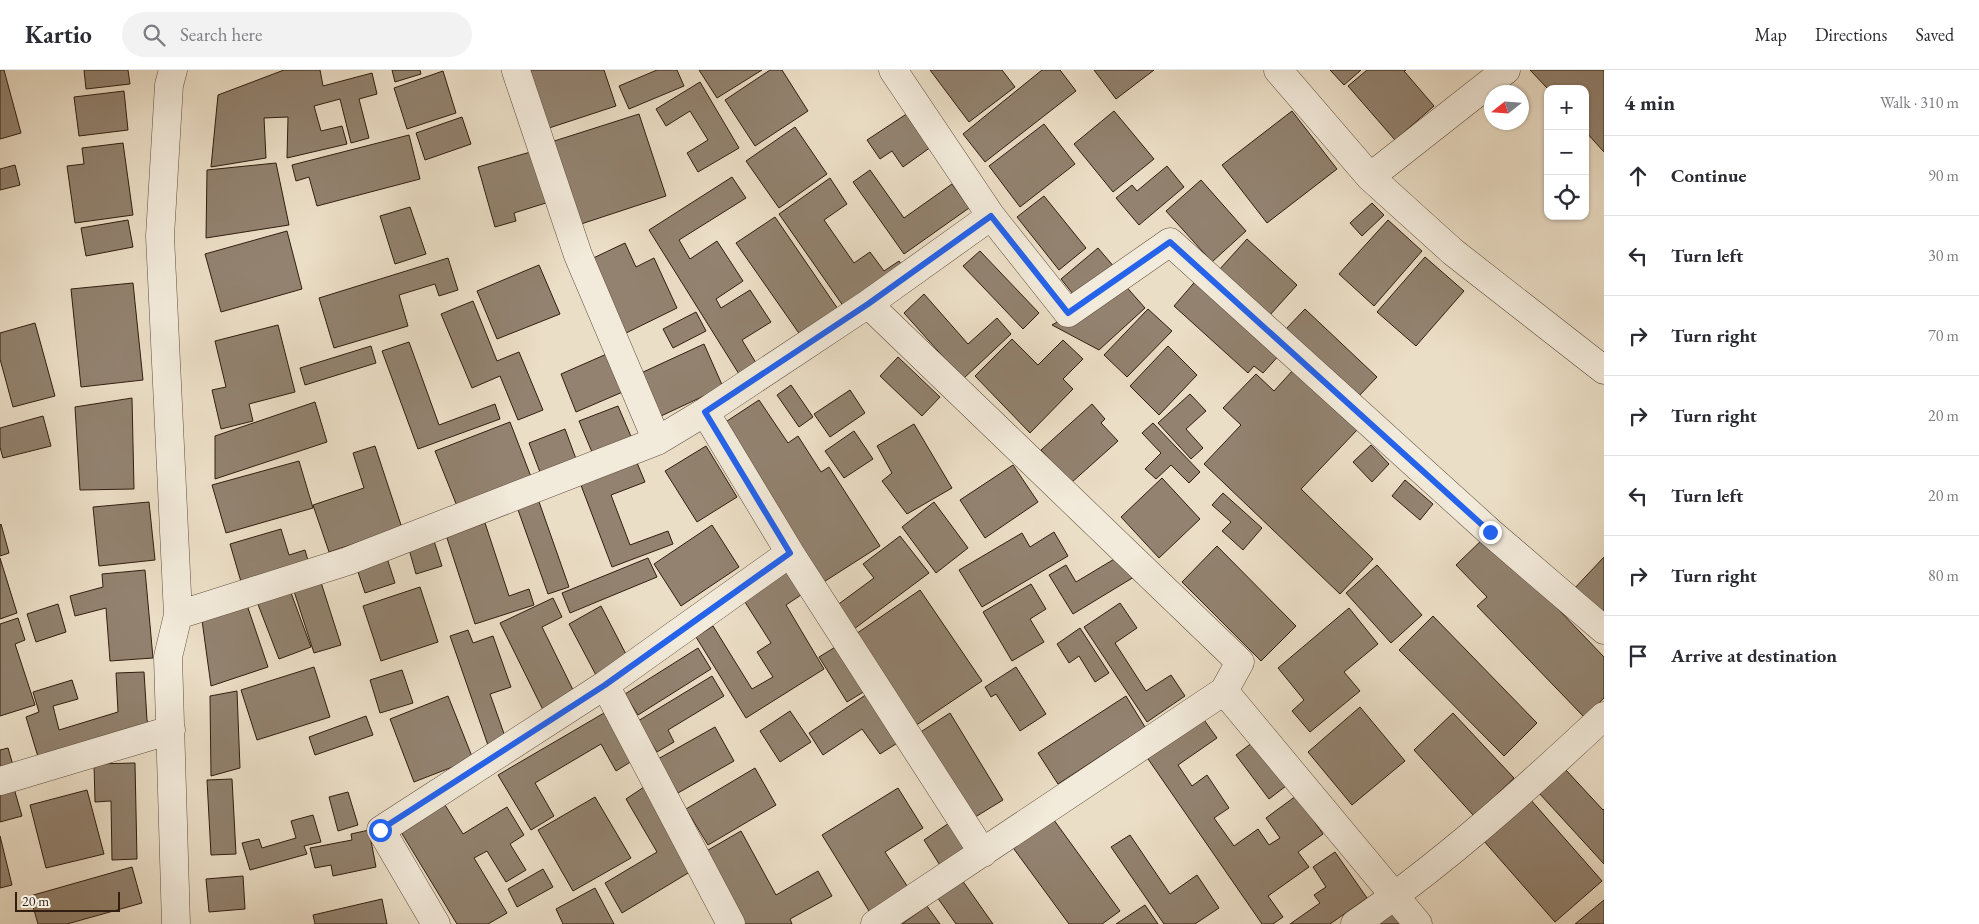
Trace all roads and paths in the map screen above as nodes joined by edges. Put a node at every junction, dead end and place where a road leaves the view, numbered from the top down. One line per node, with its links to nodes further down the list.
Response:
1 (173, 70): 13 (street)
2 (893, 70): 7 (street)
3 (1278, 70): 6 (street)
4 (1506, 70): 6 (street)
5 (516, 71): 11 (street)
6 (1370, 177): 9 (street)
7 (991, 216): 8 (street); 14 (street)
8 (868, 304): 10 (street); 16 (street)
9 (1604, 370)
10 (705, 412): 11 (street); 12 (street)
11 (657, 441): 13 (street)
12 (790, 553): 15 (street); 20 (street)
13 (178, 615): 18 (street)
14 (1604, 630)
15 (605, 685): 23 (street); 24 (street)
16 (1224, 692): 20 (street); 21 (street)
17 (1604, 716): 21 (street)
18 (171, 730): 19 (street); 22 (street)
19 (0, 781)
20 (983, 853): 25 (street)
21 (1396, 896): 26 (street); 27 (street)
22 (176, 924)
23 (436, 924)
24 (731, 924)
25 (875, 924)
26 (1355, 924)
27 (1418, 924)

